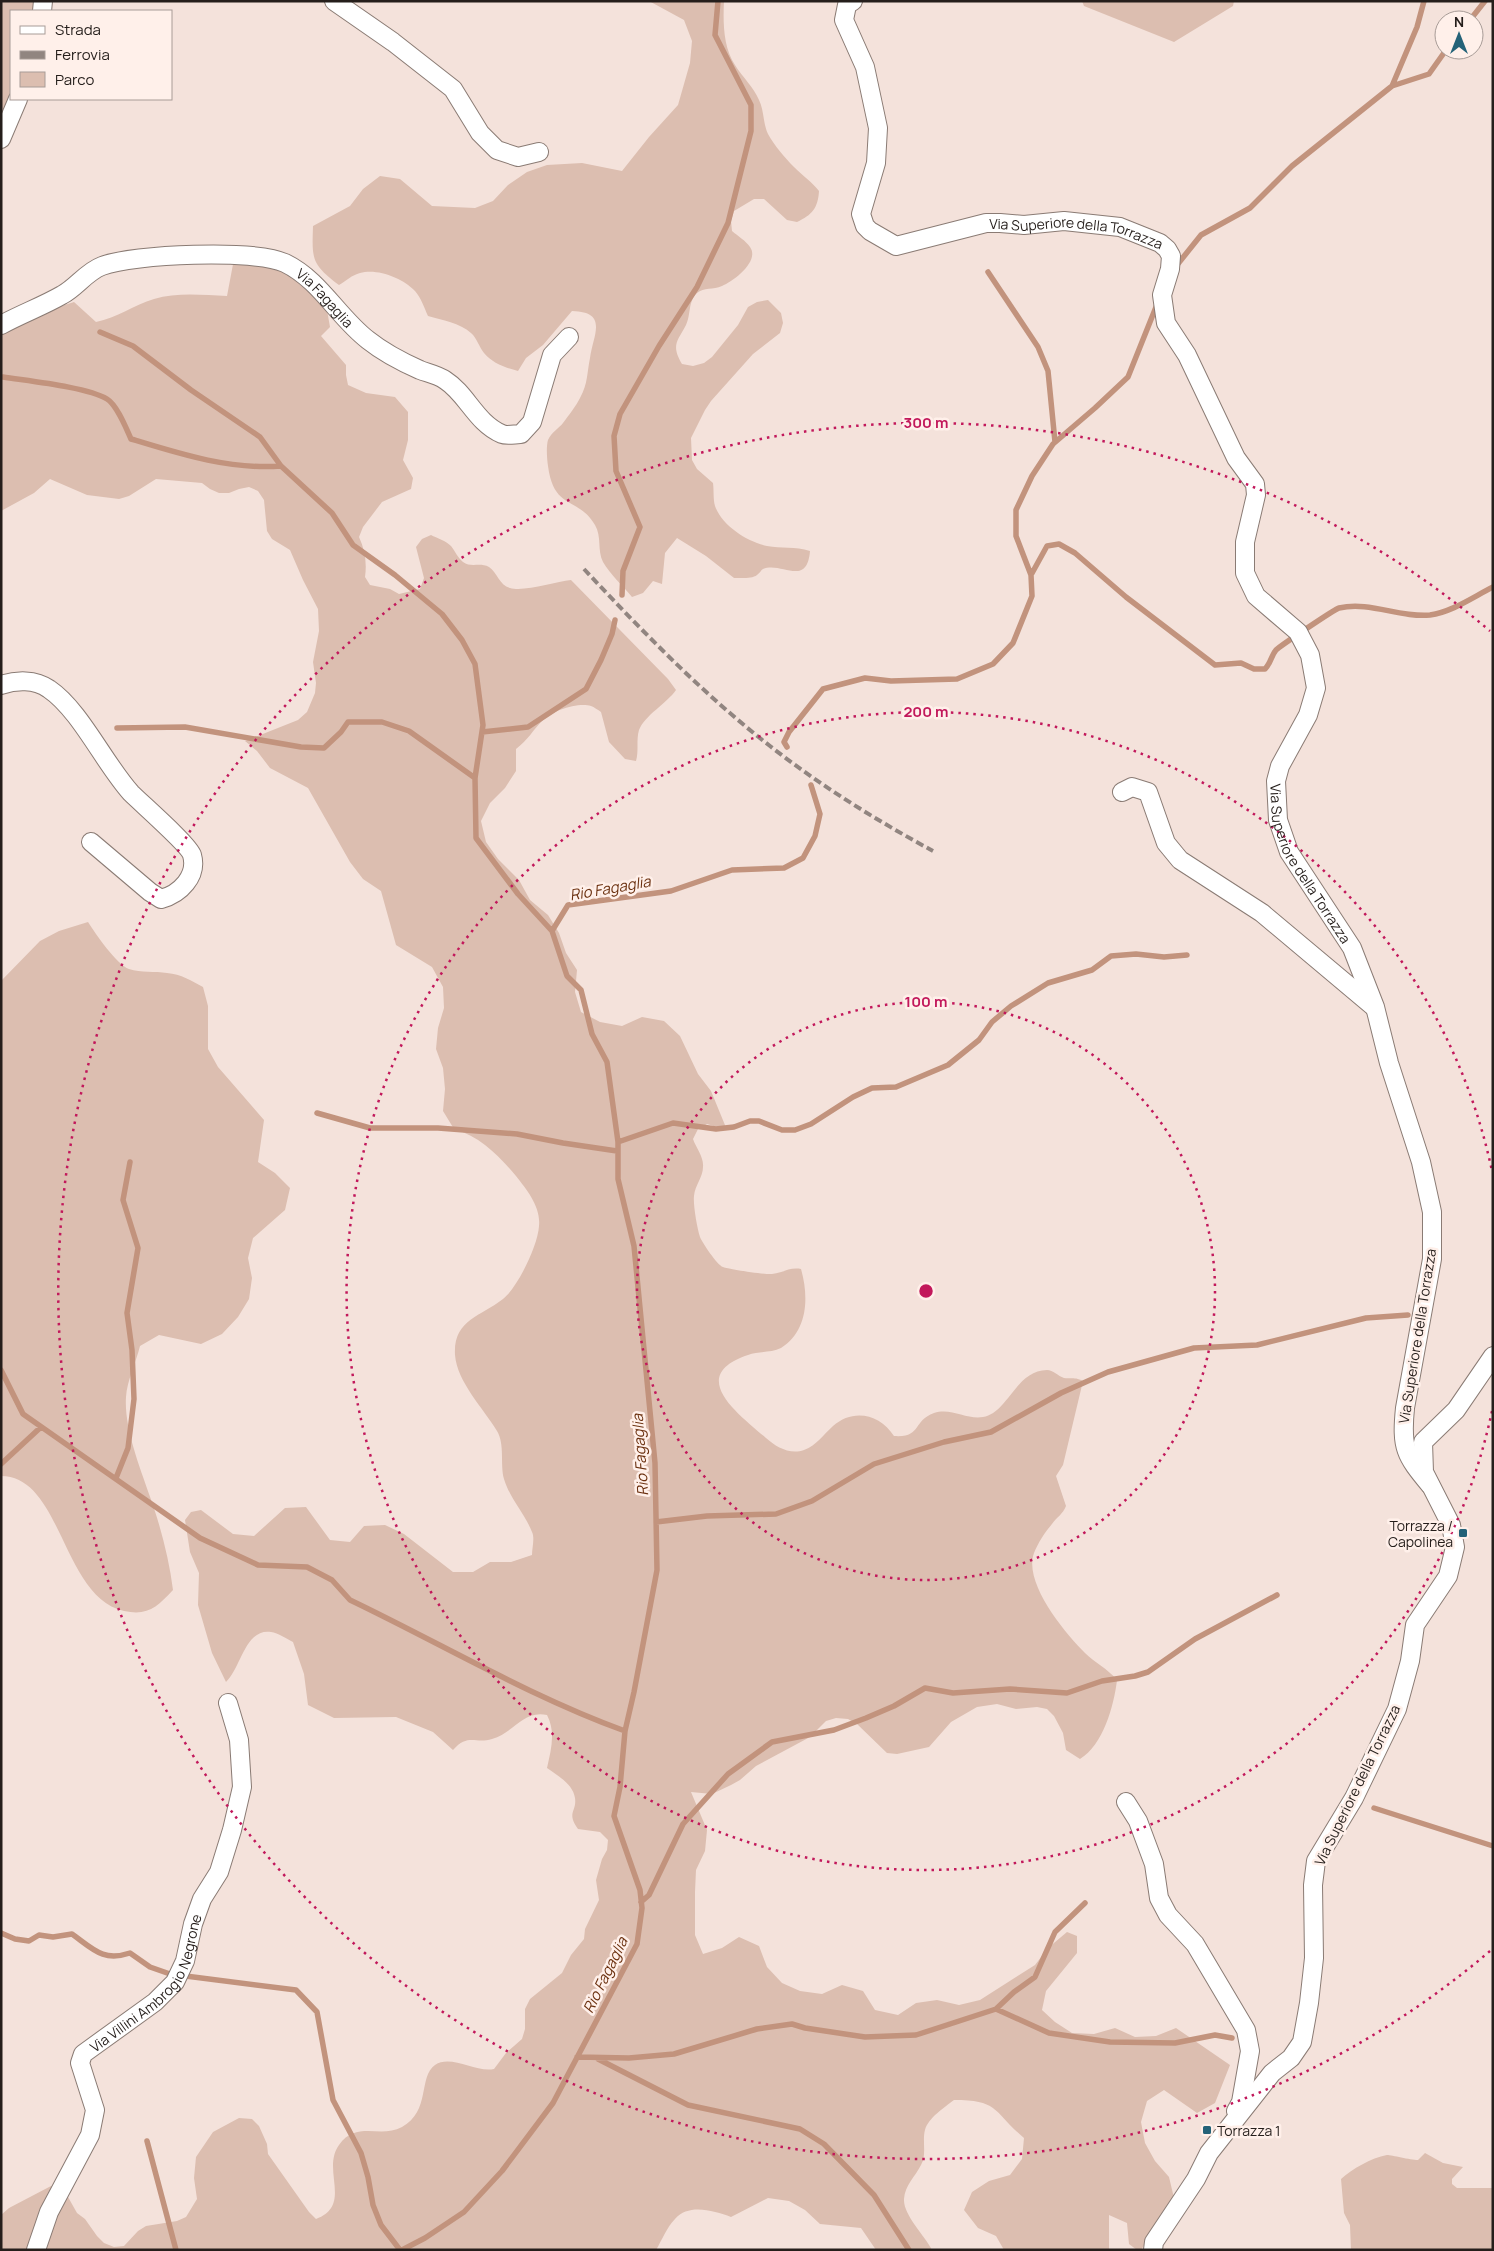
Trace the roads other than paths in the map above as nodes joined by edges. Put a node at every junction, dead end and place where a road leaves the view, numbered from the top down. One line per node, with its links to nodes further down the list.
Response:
1 (334, 1): 5 (street)
2 (853, 1): 11 (street, Via Superiore della Torrazza)
3 (18, 100): 4 (street)
4 (1, 139)
5 (539, 152)
6 (1, 325): 7 (street, Via Fagaglia)
7 (569, 337)
8 (1, 685): 10 (street)
9 (1122, 792): 11 (street)
10 (92, 842)
11 (1375, 1007): 13 (street, Via Superiore della Torrazza)
12 (1493, 1356): 13 (street, Via Superiore della Torrazza)
13 (1430, 1485): 16 (street, Via Superiore della Torrazza)
14 (228, 1704): 17 (street, Via Villini Ambrogio Negrone)
15 (1126, 1802): 16 (street, Via Superiore della Torrazza)
16 (1224, 2134): 18 (street, Via Superiore della Torrazza)
17 (36, 2250)
18 (1153, 2250)

